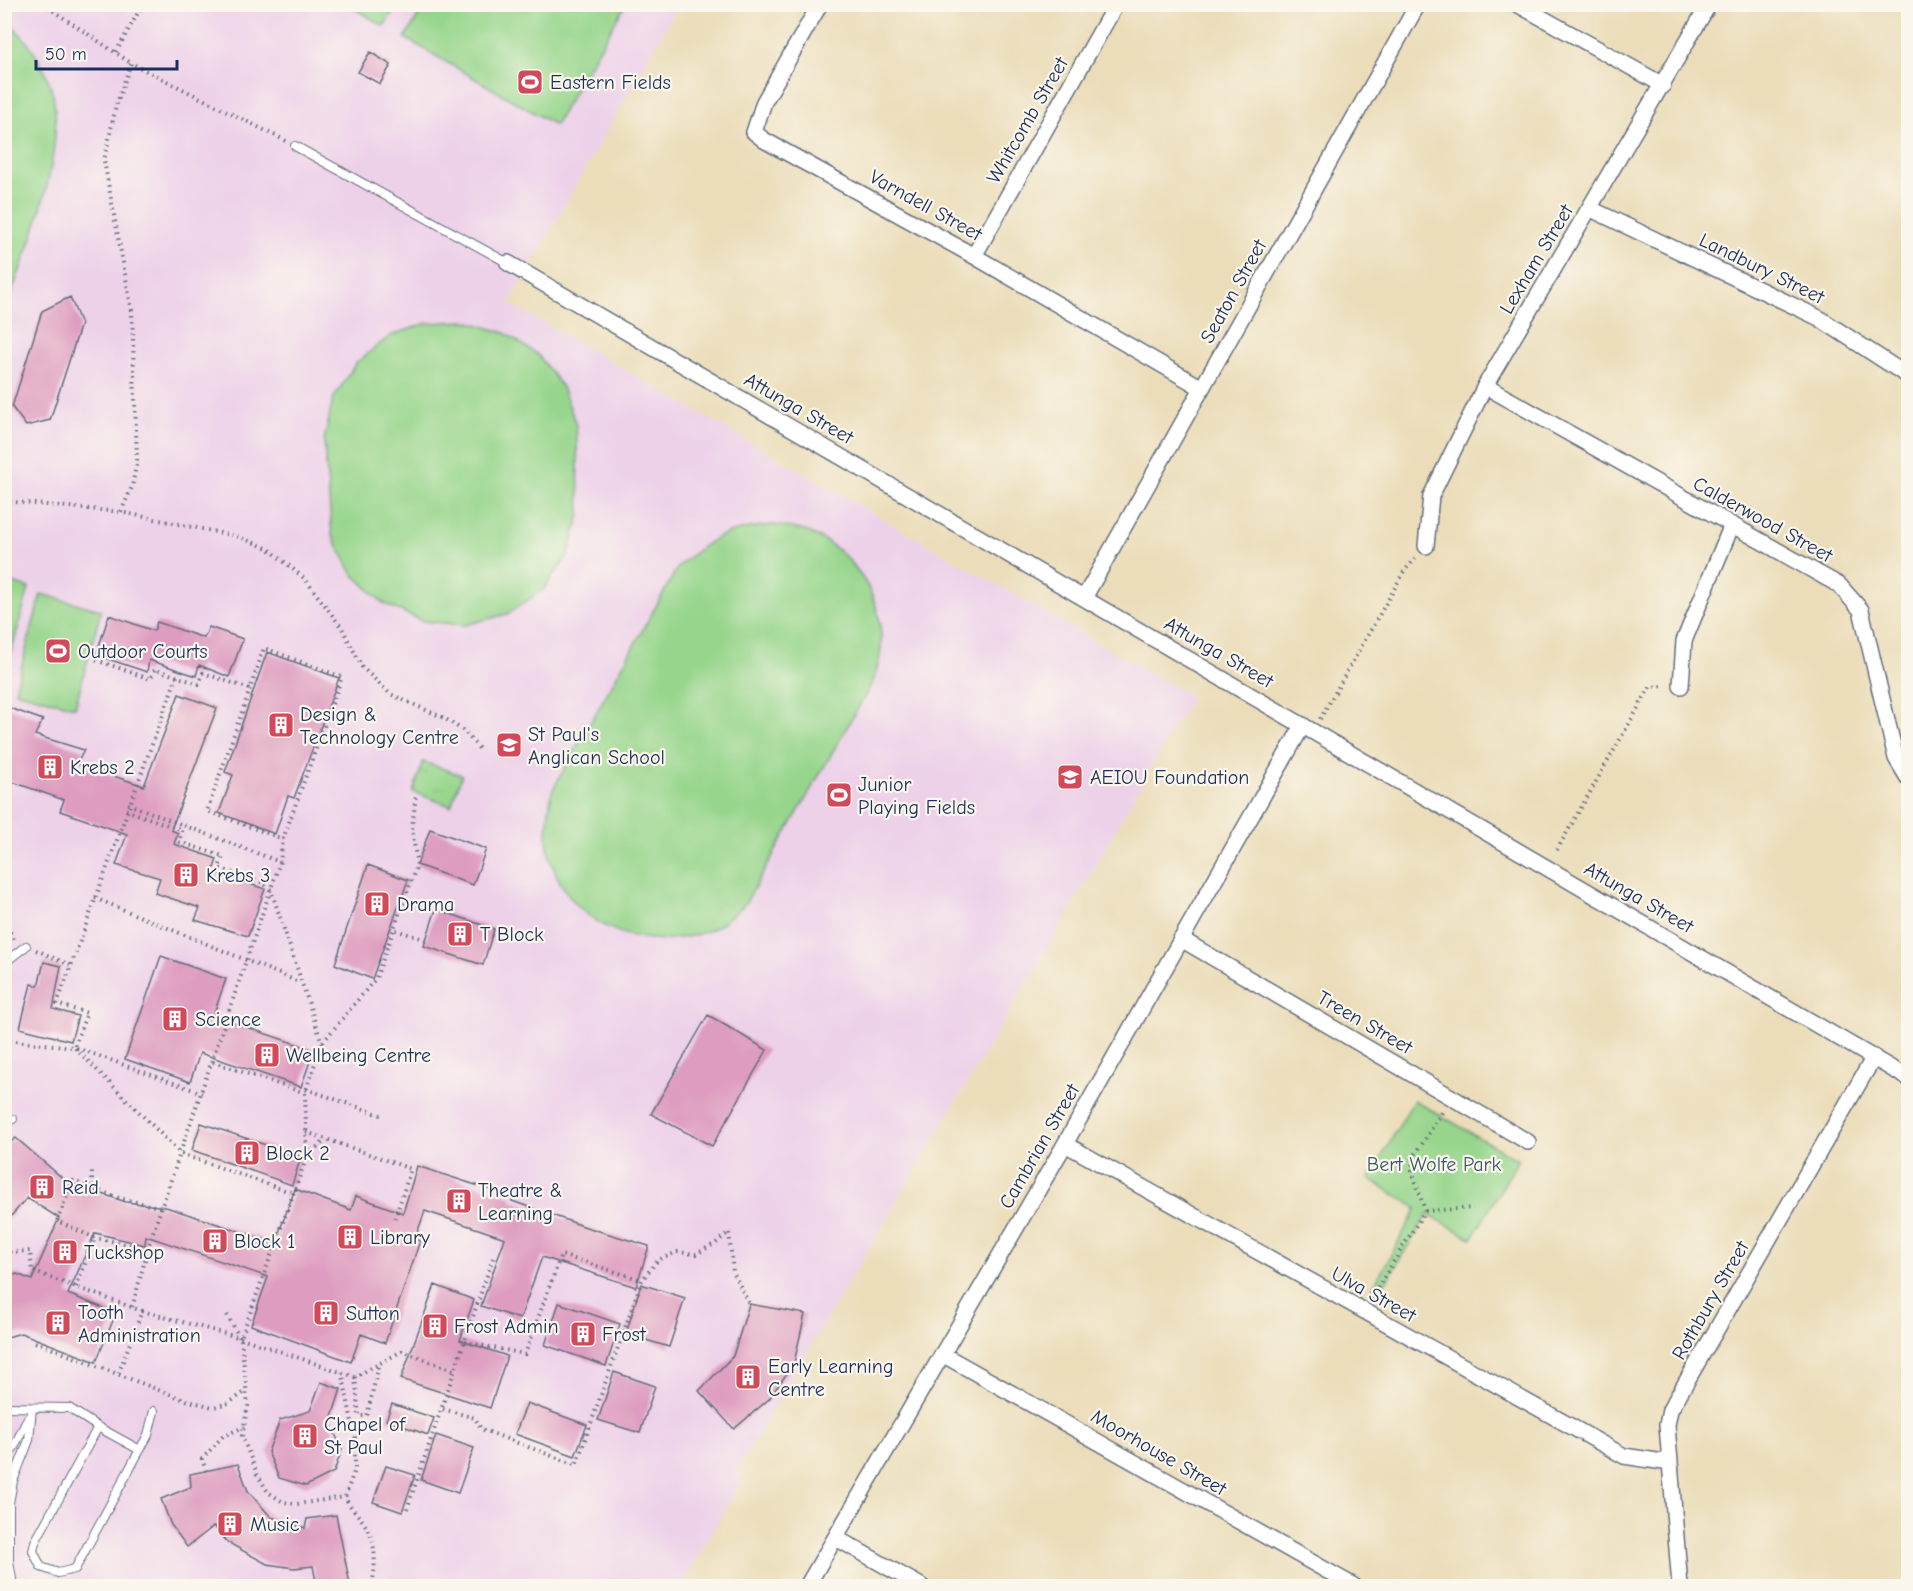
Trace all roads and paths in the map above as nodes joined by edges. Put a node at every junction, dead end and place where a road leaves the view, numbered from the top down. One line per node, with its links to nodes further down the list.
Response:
1 (43, 4): 8 (path)
2 (143, 4): 8 (path)
3 (820, 4): 13 (street, Varndell Street)
4 (1116, 4): 13 (street, Whitcomb Street)
5 (1418, 4): 17 (street, Seaton Street)
6 (1517, 4): 10 (street)
7 (1709, 4): 10 (street, Lexham Street)
8 (116, 52): 9 (path)
9 (132, 63): 11 (path); 19 (path)
10 (1663, 85): 12 (street, Lexham Street)
11 (296, 146): 14 (lane)
12 (1591, 209): 15 (street, Landbury Street); 16 (street, Lexham Street)
13 (974, 256): 17 (street, Varndell Street)
14 (508, 263): 22 (street, Attunga Street)
15 (1908, 376)
16 (1485, 386): 20 (street, Calderwood Street); 21 (street, Lexham Street)
17 (1202, 388): 22 (street, Seaton Street)
18 (4, 501): 19 (path)
19 (121, 512): 29 (path)
20 (1731, 526): 25 (street); 30 (street, Calderwood Street)
21 (1426, 546): 27 (path)
22 (1084, 598): 28 (street, Attunga Street)
23 (96, 660): 24 (path)
24 (177, 676): 26 (path); 32 (path)
25 (1681, 686): 35 (path)
26 (249, 689): 34 (path); 34 (path)
27 (1319, 720)
28 (1303, 724): 40 (street, Cambrian Street); 49 (street, Attunga Street)
29 (482, 751)
30 (1908, 778)
31 (416, 794): 39 (path)
32 (128, 804): 33 (path); 36 (path)
33 (126, 810): 37 (path); 38 (path)
34 (283, 839): 36 (path)
35 (1557, 850)
36 (280, 862): 37 (path)
37 (271, 890): 43 (path); 45 (path)
38 (95, 898): 43 (path); 48 (path)
39 (392, 929): 41 (path); 47 (path)
40 (1181, 939): 60 (street, Treen Street); 61 (street, Cambrian Street)
41 (426, 940)
42 (26, 946): 44 (lane)
43 (248, 960): 45 (path); 50 (path)
44 (4, 963)
45 (300, 982): 47 (path)
46 (4, 1040): 48 (path)
47 (322, 1043): 52 (path)
48 (74, 1047): 53 (path); 62 (path)
49 (1874, 1057): 51 (street, Attunga Street); 100 (street, Rothbury Street)
50 (213, 1062): 52 (path); 53 (path)
51 (1908, 1078)
52 (306, 1091): 55 (path); 58 (path)
53 (202, 1093): 62 (path)
54 (1443, 1111): 69 (path)
55 (381, 1115)
56 (13, 1119): 57 (lane)
57 (4, 1124)
58 (306, 1132): 59 (path); 63 (path)
59 (326, 1140): 63 (path); 70 (path)
60 (1528, 1142)
61 (1065, 1144): 80 (street, Ulva Street); 85 (street, Cambrian Street)
62 (182, 1154): 66 (path); 67 (path)
63 (307, 1156): 66 (path)
64 (92, 1168): 65 (path)
65 (92, 1190): 67 (path); 71 (path)
66 (293, 1193): 82 (path)
67 (162, 1208): 72 (path)
68 (1473, 1208): 69 (path)
69 (1425, 1211): 80 (path)
70 (395, 1218)
71 (95, 1238): 72 (path); 76 (path)
72 (148, 1248): 78 (path)
73 (4, 1253): 76 (path)
74 (493, 1258): 84 (path)
75 (642, 1280): 77 (path); 84 (path); 94 (path)
76 (76, 1287): 78 (path)
77 (749, 1304)
78 (132, 1308): 79 (path)
79 (142, 1311): 82 (path); 89 (path)
80 (1363, 1312): 100 (street, Ulva Street)
81 (227, 1315): 82 (path)
82 (240, 1338): 88 (path); 91 (path)
83 (35, 1342): 89 (path)
84 (465, 1342): 87 (path)
85 (942, 1354): 104 (street, Cambrian Street); 110 (street, Moorhouse Street)
86 (379, 1364): 87 (path); 90 (path); 90 (path)
87 (456, 1371): 94 (path)
88 (342, 1372): 90 (path); 102 (path)
89 (118, 1375): 91 (path)
90 (355, 1377)
91 (246, 1391): 97 (path)
92 (32, 1408): 93 (lane); 96 (lane); 99 (lane); 106 (lane)
93 (5, 1409)
94 (443, 1409): 103 (path)
95 (154, 1411): 98 (lane)
96 (98, 1427): 98 (lane); 98 (lane)
97 (244, 1427): 101 (path); 102 (path)
98 (140, 1450)
99 (4, 1458)
100 (1670, 1463): 111 (street, Rothbury Street)
101 (206, 1471)
102 (345, 1497): 105 (path)
103 (407, 1509)
104 (836, 1538): 108 (street, Cambrian Street); 109 (street)
105 (372, 1586): 107 (path)
106 (13, 1587)
107 (400, 1587)
108 (807, 1587)
109 (921, 1587)
110 (1354, 1587)
111 (1680, 1587)

